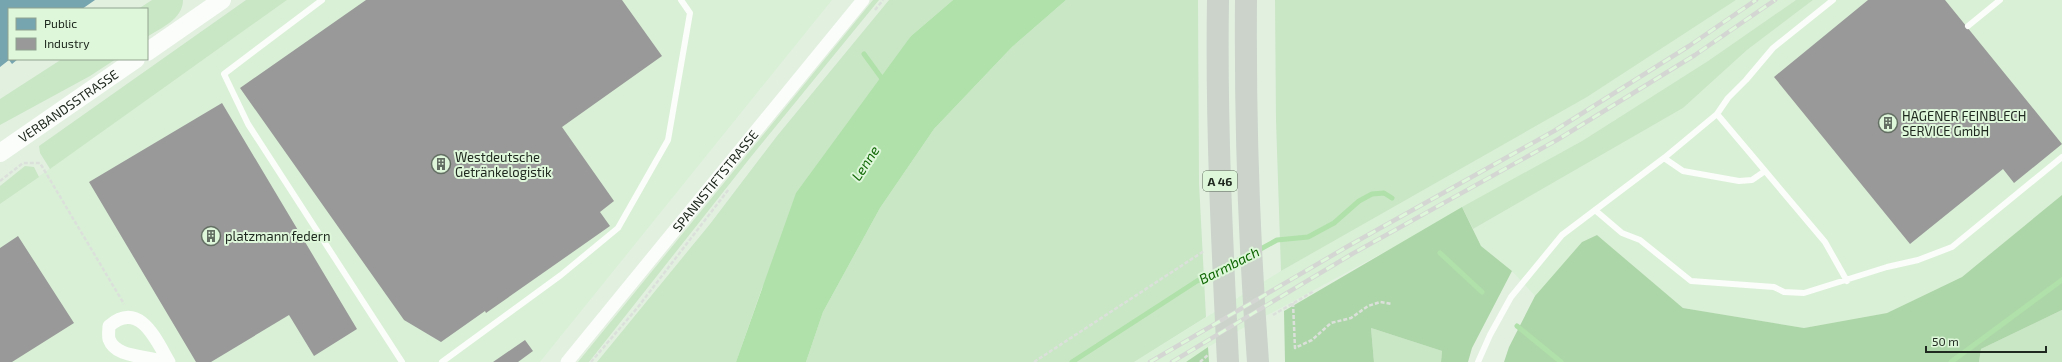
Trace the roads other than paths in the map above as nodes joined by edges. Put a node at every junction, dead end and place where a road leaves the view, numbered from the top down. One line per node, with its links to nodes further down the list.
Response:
1 (222, 0): 10 (main road)
2 (322, 0): 23 (lane)
3 (681, 0): 24 (lane)
4 (863, 0): 25 (street, SPANNSTIFTSTRASSE)
5 (1218, 0): 20 (highway, A 46)
6 (1246, 0): 19 (highway, A 46)
7 (1833, 0): 12 (lane)
8 (2000, 0): 9 (lane)
9 (1968, 26)
10 (148, 51)
11 (135, 60): 13 (main road, VERBANDSSTRASSE)
12 (1717, 114): 15 (lane); 16 (lane)
13 (0, 153)
14 (2062, 157): 18 (lane)
15 (1664, 158): 16 (lane); 17 (lane)
16 (1765, 171): 18 (lane)
17 (1595, 210): 18 (lane); 26 (lane)
18 (1847, 281)
19 (1258, 355)
20 (1219, 358)
21 (164, 362): 22 (street)
22 (169, 362)
23 (402, 362)
24 (442, 362)
25 (567, 362)
26 (1478, 362)

